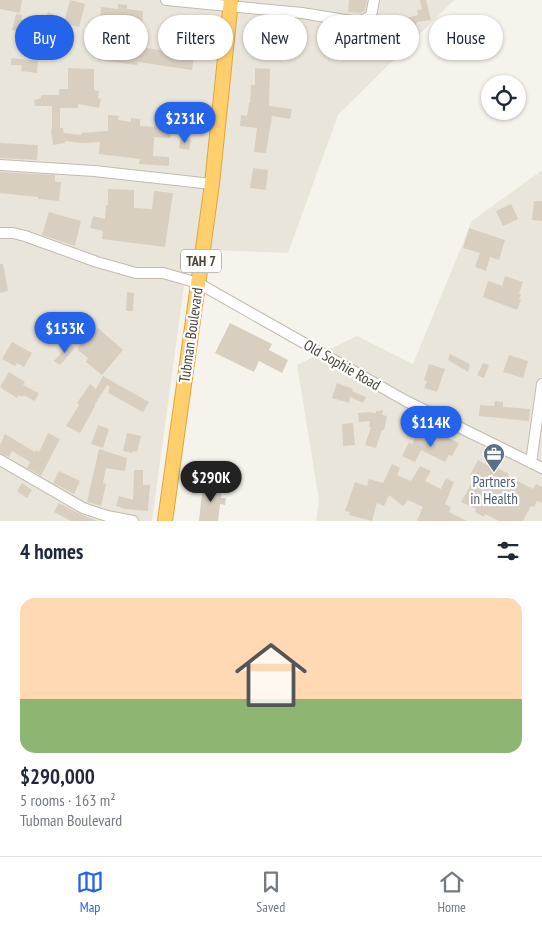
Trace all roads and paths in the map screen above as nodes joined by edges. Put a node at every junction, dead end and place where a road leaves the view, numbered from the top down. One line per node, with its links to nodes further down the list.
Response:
1 (166, 0): 3 (street)
2 (374, 0): 3 (street)
3 (230, 3): 5 (highway, Tubman Boulevard / TAH 7)
4 (0, 165): 5 (street)
5 (212, 184): 7 (highway, Tubman Boulevard / TAH 7)
6 (0, 234): 7 (street, Old Sophie Road)
7 (198, 283): 10 (street, Old Sophie Road); 13 (highway, Tubman Boulevard / TAH 7)
8 (542, 390): 10 (street)
9 (0, 460): 12 (street)
10 (532, 463): 11 (street, Old Sophie Road)
11 (542, 468)
12 (133, 521)
13 (165, 521)

